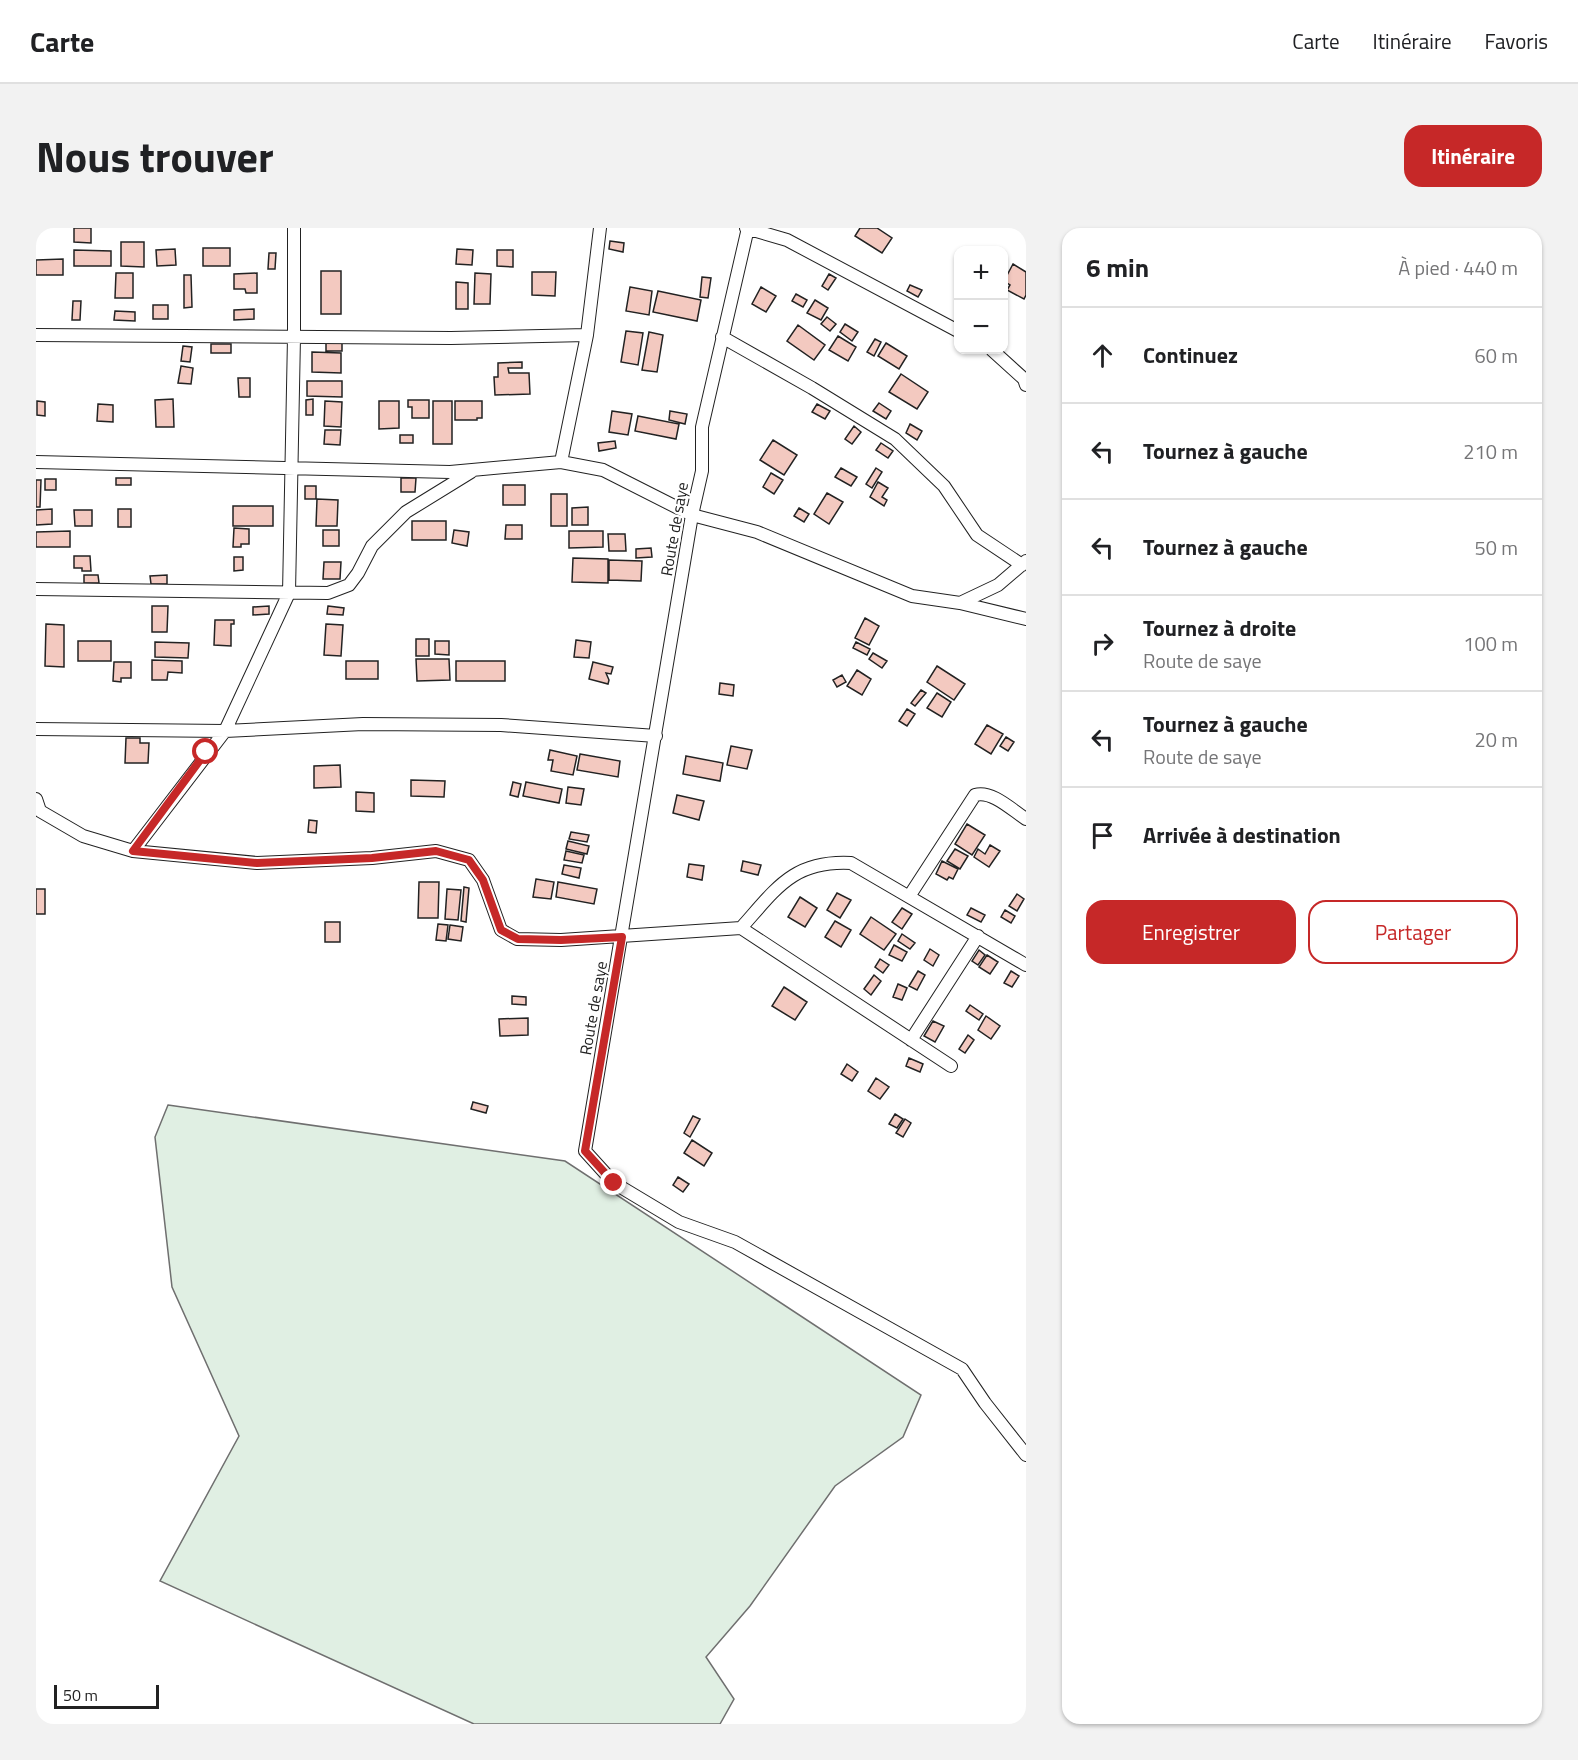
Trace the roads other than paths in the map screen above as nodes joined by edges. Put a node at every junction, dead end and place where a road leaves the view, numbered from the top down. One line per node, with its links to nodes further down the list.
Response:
1 (294, 228): 7 (street)
2 (600, 228): 6 (street)
3 (747, 228): 4 (street); 8 (street, Route de saye)
4 (954, 329)
5 (36, 335): 7 (street)
6 (587, 335): 7 (street); 12 (street)
7 (294, 337): 13 (street)
8 (722, 337): 15 (street, Route de saye); 16 (street)
9 (996, 354): 10 (street)
10 (1026, 385)
11 (36, 462): 13 (street)
12 (561, 462): 14 (street); 15 (street)
13 (292, 468): 14 (street); 18 (street)
14 (475, 470): 18 (street)
15 (692, 515): 19 (street); 23 (street, Route de saye)
16 (1024, 563): 19 (street)
17 (36, 589): 18 (street)
18 (289, 593): 22 (street)
19 (960, 603): 20 (street)
20 (1026, 619)
21 (36, 729): 22 (street)
22 (225, 730): 23 (street); 26 (street)
23 (656, 735): 30 (street, Route de saye)
24 (37, 808): 26 (street)
25 (1026, 819): 27 (street)
26 (133, 851): 30 (street)
27 (910, 896): 28 (street); 29 (street)
28 (741, 928): 30 (street); 32 (street)
29 (978, 936): 31 (street); 32 (street)
30 (622, 937): 34 (street, Route de saye)
31 (1026, 965)
32 (911, 1040): 33 (street)
33 (951, 1066)
34 (1026, 1455)

